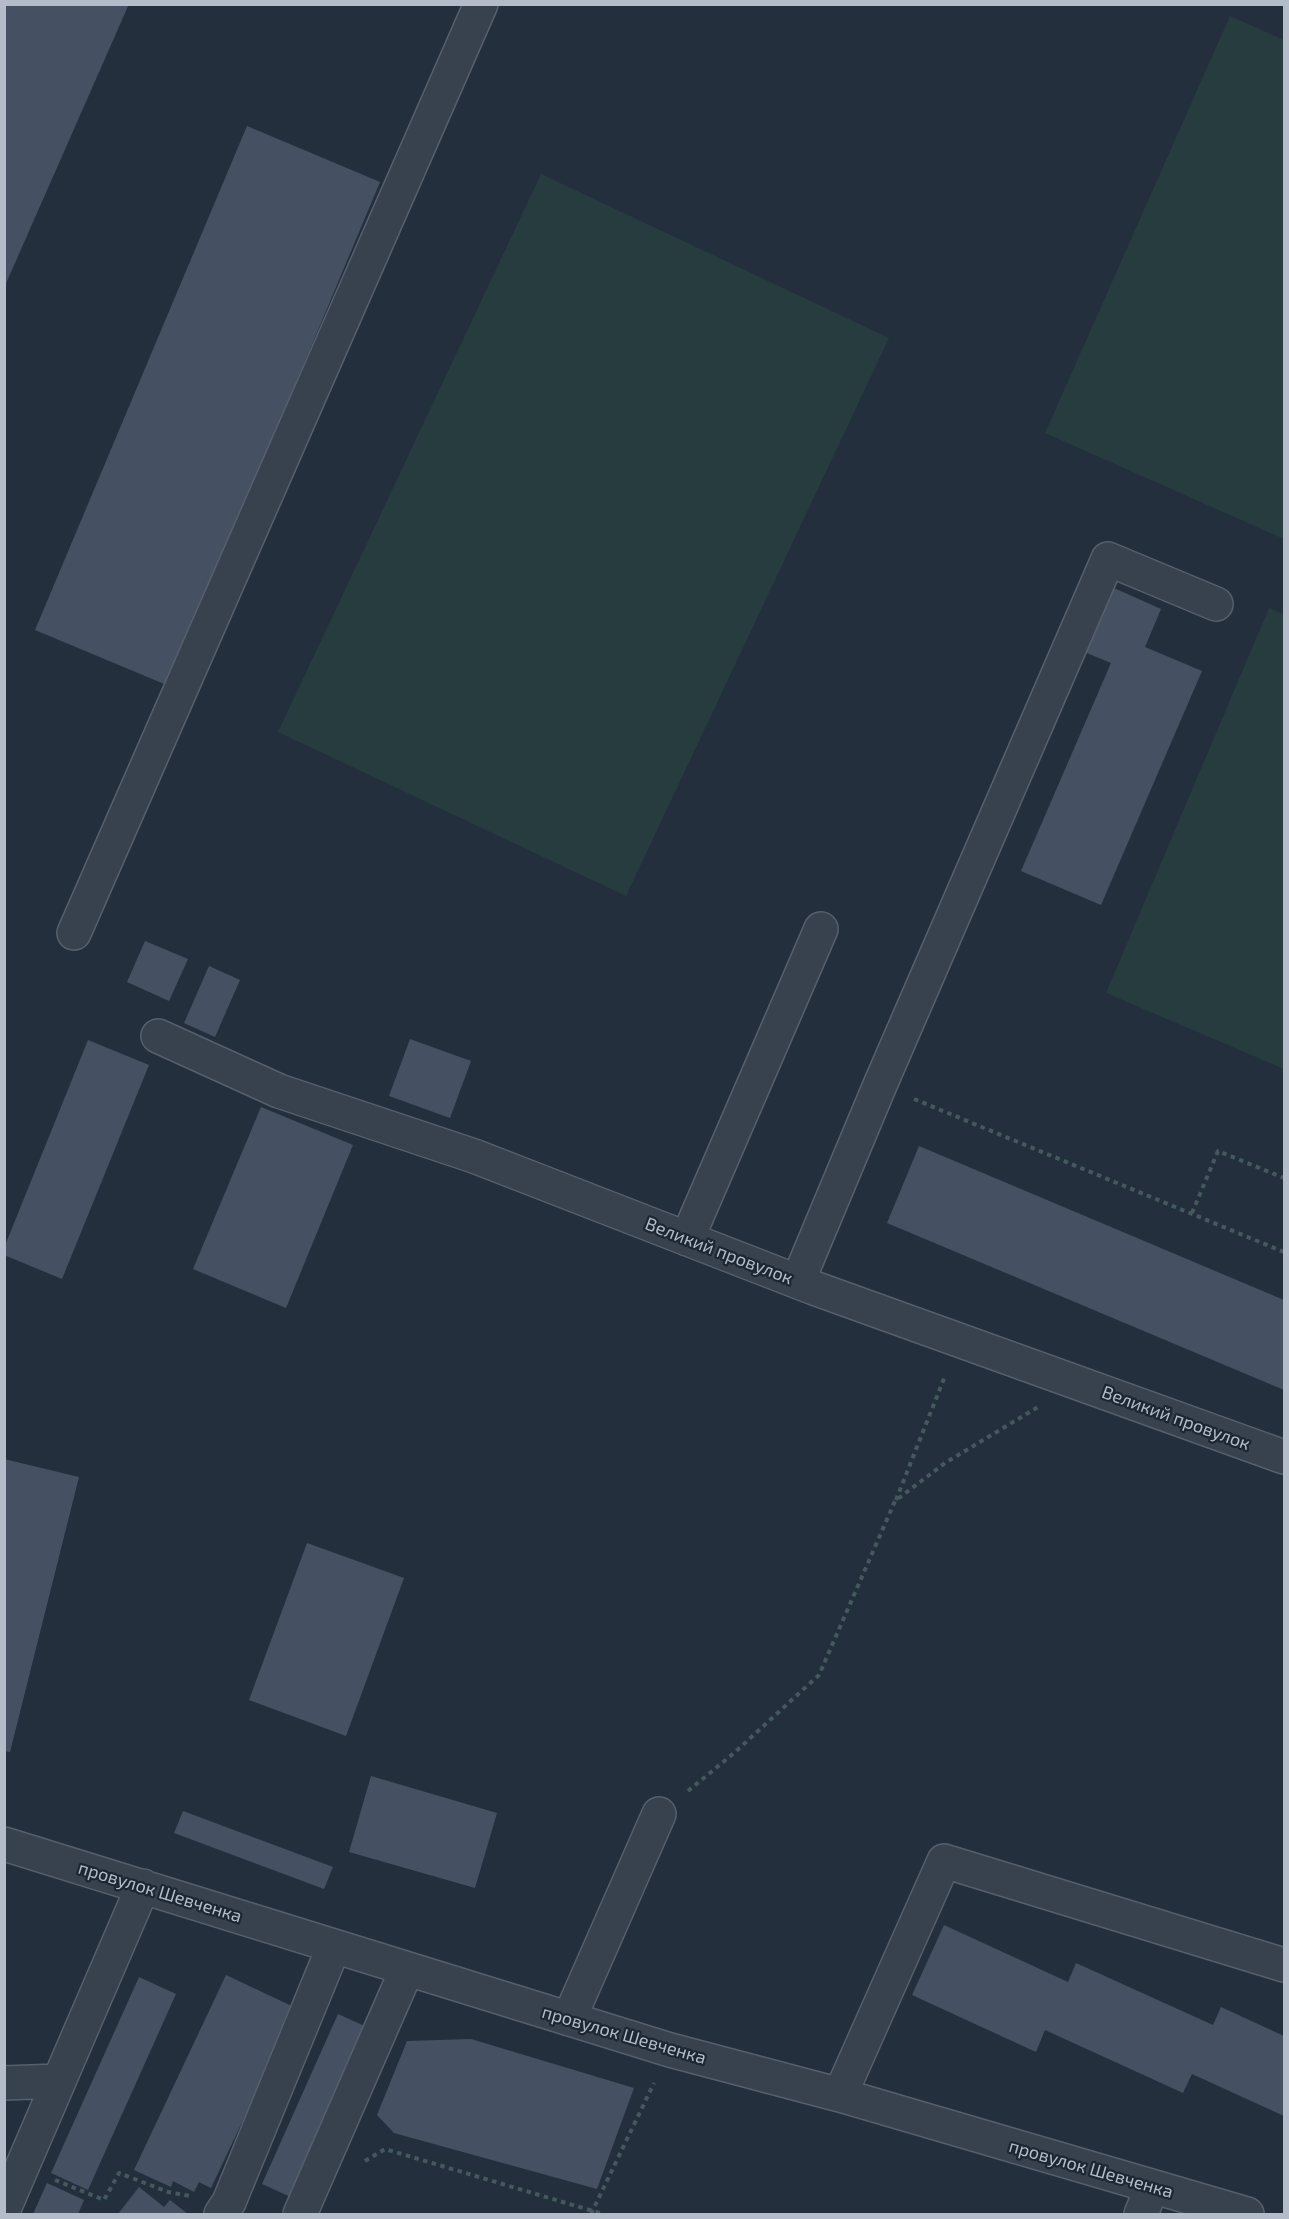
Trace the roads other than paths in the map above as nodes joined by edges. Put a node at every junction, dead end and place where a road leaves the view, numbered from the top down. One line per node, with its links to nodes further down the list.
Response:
1 (482, 4): 4 (street)
2 (1215, 604): 7 (street)
3 (822, 929): 6 (street)
4 (74, 933)
5 (158, 1036): 6 (street, Великий провулок)
6 (687, 1239): 7 (street, Великий провулок)
7 (798, 1281): 8 (street, Великий провулок)
8 (1284, 1457)
9 (659, 1814): 15 (street)
10 (4, 1844): 11 (street, провулок Шевченка)
11 (143, 1886): 12 (street, провулок Шевченка); 16 (street)
12 (334, 1946): 14 (street, провулок Шевченка); 21 (street)
13 (1284, 1965): 18 (street)
14 (407, 1969): 15 (street, провулок Шевченка); 22 (street)
15 (568, 2019): 18 (street, провулок Шевченка)
16 (58, 2081): 17 (street); 20 (street)
17 (4, 2083)
18 (840, 2095): 19 (street, провулок Шевченка)
19 (1146, 2201): 23 (street, провулок Шевченка)
20 (4, 2210)
21 (220, 2214)
22 (300, 2214)
23 (1247, 2214)

